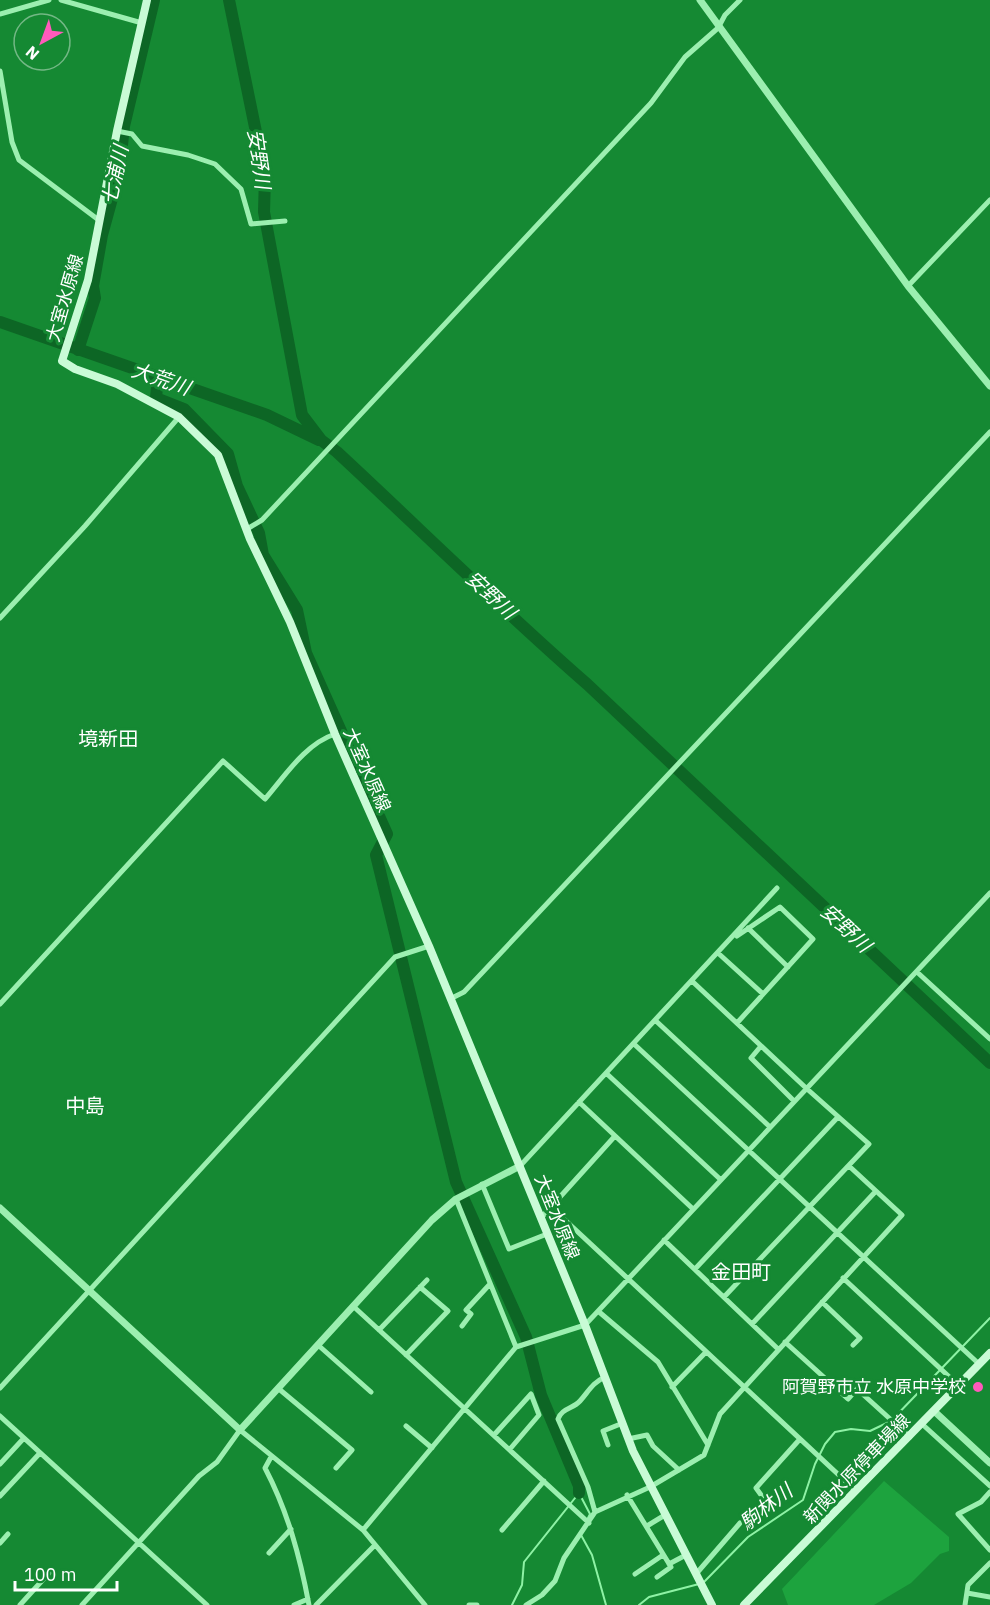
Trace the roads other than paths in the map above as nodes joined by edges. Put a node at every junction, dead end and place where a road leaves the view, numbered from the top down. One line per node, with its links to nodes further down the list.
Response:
1 (50, 0): 6 (street)
2 (61, 0): 7 (street)
3 (147, 0): 7 (main road, 大室水原線)
4 (700, 0): 8 (street)
5 (740, 0): 8 (street)
6 (0, 14)
7 (142, 23): 10 (main road, 大室水原線)
8 (718, 28): 14 (street); 18 (street)
9 (0, 71): 12 (street)
10 (117, 131): 12 (main road, 大室水原線); 13 (street)
11 (990, 200): 14 (street)
12 (101, 221): 16 (main road, 大室水原線)
13 (282, 221)
14 (908, 286): 15 (street)
15 (990, 386)
16 (179, 417): 18 (main road, 大室水原線); 19 (street)
17 (990, 432): 31 (street)
18 (249, 528): 20 (main road, 大室水原線)
19 (0, 618)
20 (335, 734): 25 (main road, 大室水原線); 32 (street)
21 (777, 888): 24 (street)
22 (990, 893): 28 (street)
23 (748, 928): 24 (street); 27 (street); 27 (street)
24 (730, 940): 26 (street)
25 (429, 946): 31 (main road, 大室水原線); 68 (street)
26 (718, 953): 29 (street); 30 (street)
27 (788, 967): 30 (street)
28 (916, 973): 35 (street); 39 (street)
29 (693, 982): 33 (street); 34 (street)
30 (763, 994): 34 (street)
31 (450, 999): 46 (main road, 大室水原線)
32 (0, 1004)
33 (656, 1021): 36 (street); 43 (street)
34 (736, 1023): 37 (street)
35 (990, 1040)
36 (634, 1044): 38 (street); 45 (street)
37 (761, 1046): 39 (street); 40 (street)
38 (606, 1073): 41 (street); 49 (street)
39 (806, 1088): 40 (street); 42 (street)
40 (794, 1101): 43 (street)
41 (579, 1102): 44 (street); 46 (street)
42 (838, 1117): 47 (street); 48 (street)
43 (770, 1127): 45 (street)
44 (615, 1136): 54 (street); 56 (street)
45 (748, 1150): 48 (street); 49 (street)
46 (520, 1166): 50 (street); 57 (main road, 大室水原線)
47 (849, 1166): 51 (street); 53 (street)
48 (780, 1179): 53 (street); 62 (street)
49 (721, 1180): 56 (street)
50 (482, 1185): 52 (street); 59 (street)
51 (876, 1191): 58 (street); 61 (street)
52 (456, 1199): 66 (street); 71 (street)
53 (809, 1206): 58 (street); 69 (street)
54 (551, 1207): 57 (street); 64 (street)
55 (0, 1208): 68 (street)
56 (693, 1209): 60 (street)
57 (541, 1218): 59 (main road, 大室水原線)
58 (837, 1233): 61 (street); 73 (street)
59 (547, 1234): 74 (main road, 大室水原線)
60 (664, 1240): 62 (street); 64 (street)
61 (863, 1257): 63 (street); 85 (street)
62 (695, 1269): 69 (street)
63 (843, 1278): 70 (street); 87 (street)
64 (628, 1279): 72 (street); 82 (street)
65 (426, 1280): 67 (street)
66 (490, 1284): 75 (street); 80 (street)
67 (420, 1287): 76 (street); 84 (street)
68 (91, 1291): 89 (street); 99 (street)
69 (724, 1297): 73 (street)
70 (822, 1302): 77 (street); 79 (street)
71 (352, 1306): 76 (street); 78 (street)
72 (598, 1311): 74 (street); 90 (street)
73 (752, 1324): 81 (street)
74 (585, 1325): 80 (street); 86 (main road, 大室水原線)
75 (462, 1326)
76 (379, 1330): 84 (street)
77 (785, 1342): 81 (street); 101 (street)
78 (318, 1345): 91 (street); 92 (street)
79 (853, 1345)
80 (516, 1347): 93 (street)
81 (778, 1349): 88 (street)
82 (706, 1352): 88 (street); 90 (street)
83 (990, 1353): 85 (main road, 新関水原停車場線)
84 (406, 1355): 93 (street)
85 (979, 1364): 87 (main road, 新関水原停車場線)
86 (605, 1377): 96 (main road, 大室水原線); 123 (street)
87 (958, 1385): 94 (main road, 新関水原停車場線)
88 (744, 1387): 104 (street); 106 (street)
89 (0, 1388)
90 (672, 1388): 106 (street)
91 (279, 1389): 99 (street); 113 (street)
92 (371, 1392)
93 (465, 1408): 100 (street); 107 (street)
94 (934, 1411): 97 (main road, 新関水原停車場線); 111 (street)
95 (0, 1416): 102 (street)
96 (622, 1423): 103 (main road, 大室水原線); 105 (street)
97 (922, 1424): 101 (main road, 新関水原停車場線); 116 (street)
98 (406, 1426): 107 (street)
99 (240, 1430): 110 (street); 132 (street)
100 (494, 1435): 108 (street); 108 (street)
101 (910, 1437): 118 (main road, 新関水原停車場線)
102 (24, 1438): 109 (street); 112 (street)
103 (628, 1439): 114 (street); 117 (main road, 大室水原線)
104 (801, 1439): 118 (street); 122 (street)
105 (608, 1445)
106 (708, 1445): 114 (street)
107 (432, 1448): 129 (street)
108 (510, 1449): 115 (street)
109 (40, 1453): 121 (street); 132 (street)
110 (271, 1457): 128 (street); 129 (street)
111 (990, 1463)
112 (0, 1464)
113 (336, 1468)
114 (679, 1470): 117 (street)
115 (544, 1481): 125 (street); 130 (street)
116 (990, 1486)
117 (650, 1487): 120 (street); 124 (main road, 大室水原線)
118 (856, 1491): 158 (main road, 新関水原停車場線)
119 (990, 1492): 135 (street)
120 (627, 1495): 123 (street); 127 (street)
121 (0, 1497)
122 (767, 1503)
123 (595, 1512): 125 (street)
124 (665, 1515): 127 (street); 138 (main road, 大室水原線)
125 (589, 1523): 156 (street)
126 (740, 1523): 143 (street)
127 (647, 1526): 137 (street)
128 (291, 1529): 136 (street); 147 (street)
129 (363, 1530): 134 (street)
130 (502, 1530)
131 (8, 1534): 133 (street)
132 (139, 1542): 149 (street); 150 (street)
133 (0, 1543)
134 (375, 1545): 152 (street); 153 (street)
135 (990, 1550)
136 (269, 1553)
137 (663, 1555): 140 (street); 142 (street)
138 (686, 1555): 140 (street); 143 (main road, 大室水原線)
139 (990, 1563): 145 (street)
140 (669, 1564): 144 (street)
141 (50, 1573): 148 (street)
142 (635, 1574)
143 (696, 1574): 157 (main road, 大室水原線)
144 (657, 1577)
145 (967, 1593): 146 (street); 159 (street)
146 (990, 1597)
147 (308, 1602): 151 (street)
148 (20, 1605)
149 (82, 1605)
150 (207, 1605)
151 (294, 1605)
152 (316, 1605)
153 (425, 1605)
154 (470, 1605): 155 (street)
155 (477, 1605)
156 (525, 1605)
157 (712, 1605)
158 (744, 1605)
159 (966, 1605)

